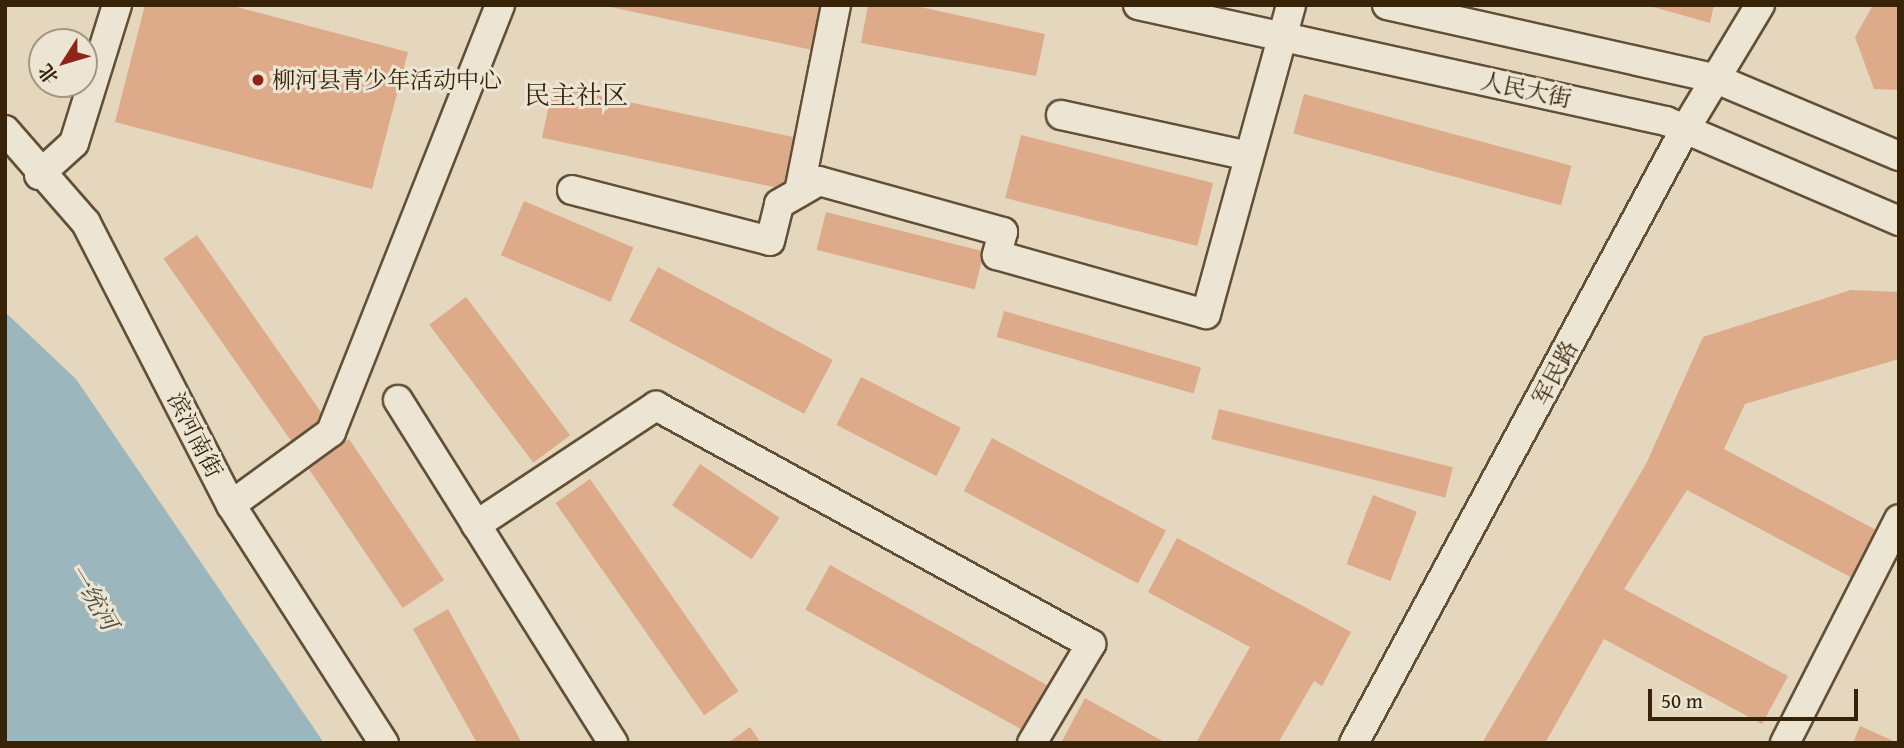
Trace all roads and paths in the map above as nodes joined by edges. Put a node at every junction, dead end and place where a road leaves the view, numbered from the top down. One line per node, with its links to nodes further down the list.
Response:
1 (117, 5): 15 (street)
2 (500, 5): 20 (street)
3 (836, 5): 17 (street)
4 (1138, 5): 8 (street, 人民大街)
5 (1291, 5): 8 (street)
6 (1387, 5): 9 (street)
7 (1760, 5): 9 (street, 军民路)
8 (1282, 36): 12 (street, 人民大街); 13 (street)
9 (1714, 78): 12 (street, 军民路); 14 (street)
10 (1061, 115): 13 (street)
11 (5, 130): 15 (street, 滨河南街)
12 (1684, 131): 18 (street, 人民大街); 26 (street, 军民路)
13 (1250, 156): 17 (street)
14 (1899, 156)
15 (39, 176): 20 (street, 滨河南街)
16 (572, 190): 17 (street)
17 (799, 192)
18 (1899, 221)
19 (398, 400): 22 (street)
20 (231, 505): 23 (street, 滨河南街)
21 (1899, 519): 27 (street)
22 (476, 525): 24 (street); 25 (street)
23 (384, 743)
24 (613, 743)
25 (1032, 743)
26 (1354, 743)
27 (1785, 743)

